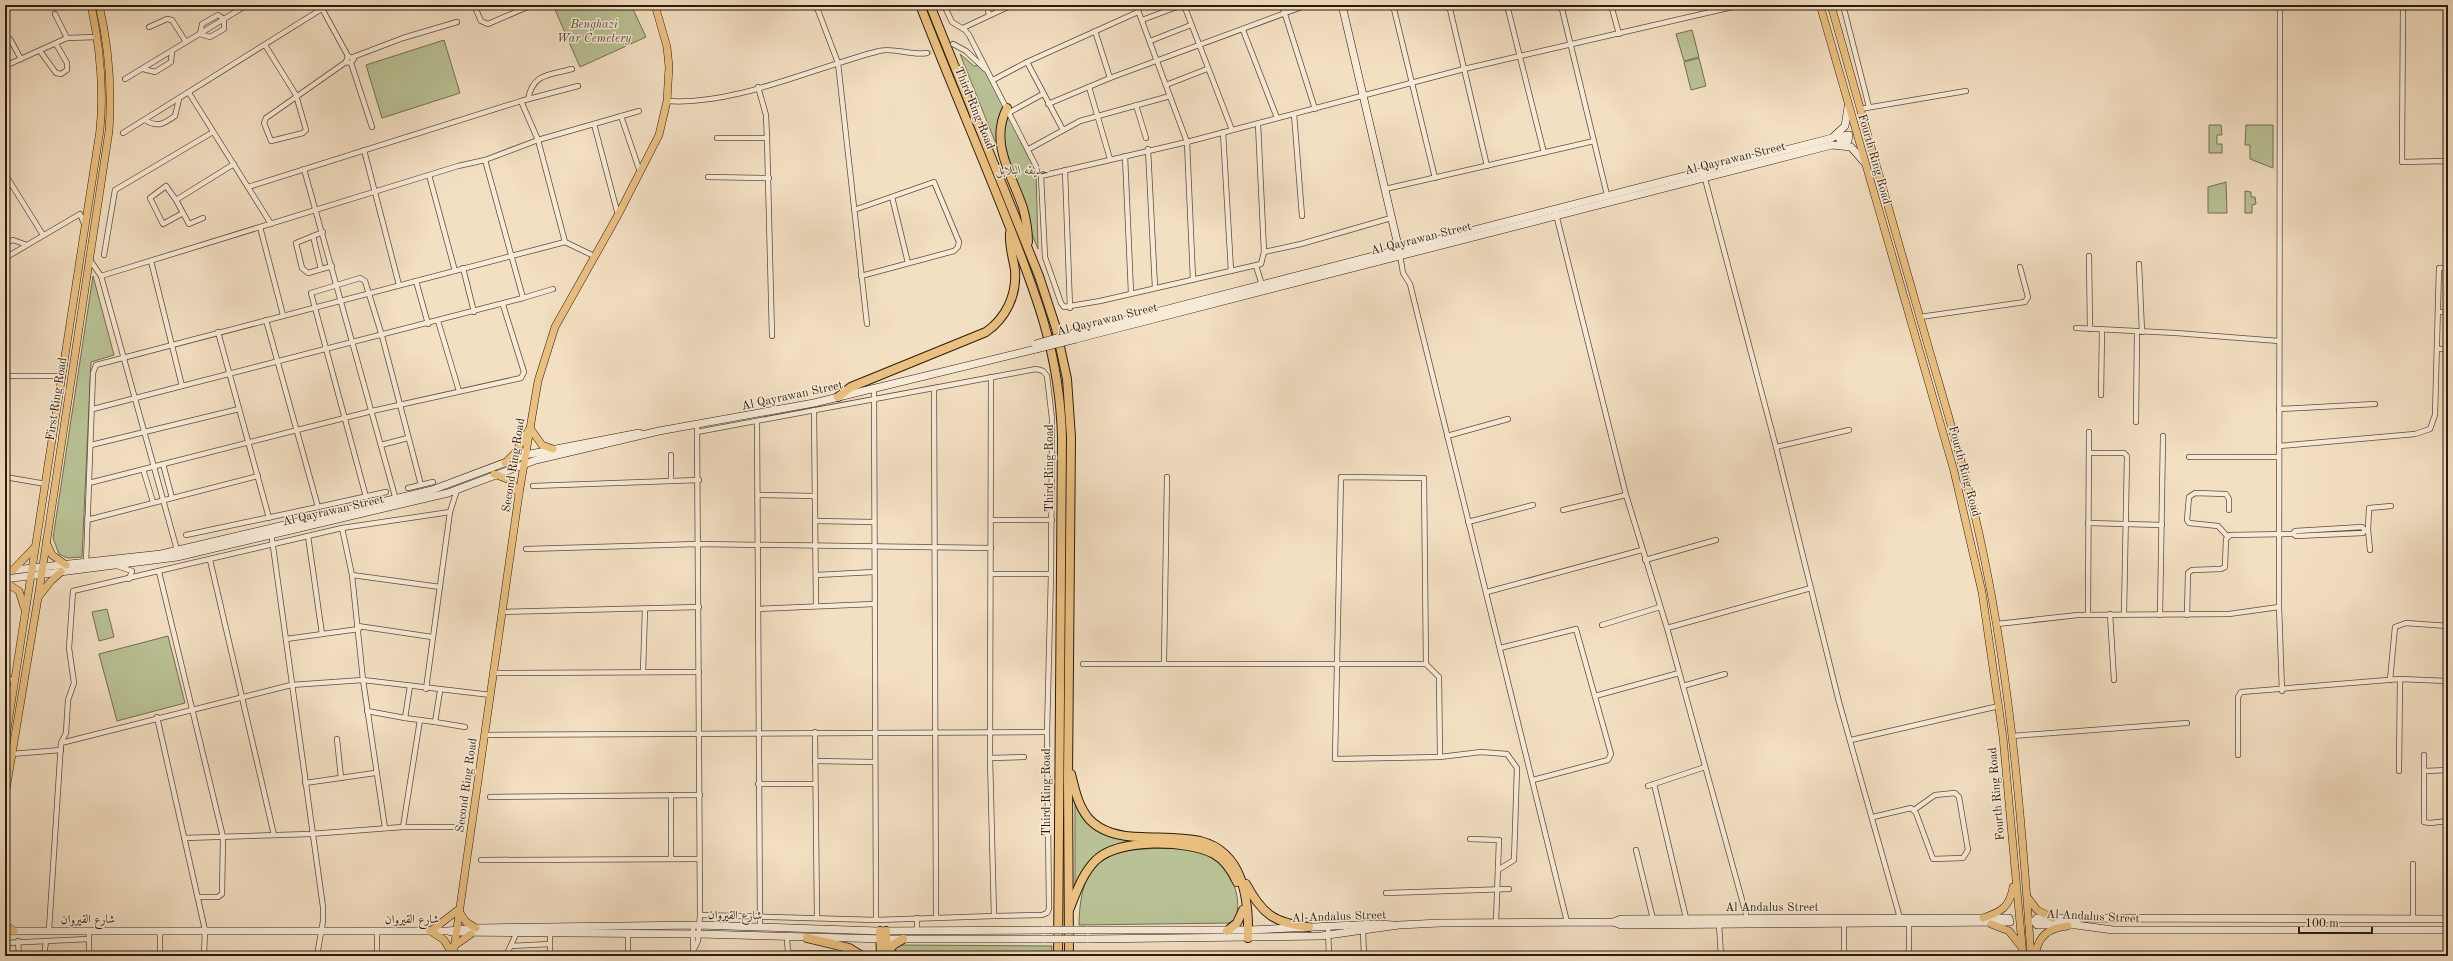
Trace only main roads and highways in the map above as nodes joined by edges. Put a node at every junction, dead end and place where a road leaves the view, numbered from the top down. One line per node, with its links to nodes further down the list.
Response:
1 (90, 5): 30 (main road, First Ring Road)
2 (99, 5): 29 (main road, First Ring Road)
3 (655, 5): 19 (main road, Second Ring Road)
4 (920, 5): 14 (highway, Third Ring Road)
5 (930, 5): 15 (highway, Third Ring Road)
6 (1342, 5): 16 (main road)
7 (1820, 5): 9 (main road, Fourth Ring Road)
8 (1831, 5): 31 (main road, Fourth Ring Road)
9 (1848, 107): 11 (main road); 12 (main road, Fourth Ring Road)
10 (1009, 110): 15 (highway)
11 (1834, 141): 12 (main road, Al Qayrawan Street); 13 (main road, Al Qayrawan Street)
12 (1865, 163): 32 (main road, Fourth Ring Road)
13 (1703, 174): 16 (main road, Al Qayrawan Street); 16 (main road, Al Qayrawan Street)
14 (1010, 228): 18 (highway); 78 (highway, Third Ring Road)
15 (1028, 249): 46 (highway, Third Ring Road)
16 (1399, 252): 17 (main road, Al Qayrawan Street); 17 (main road, Al Qayrawan Street)
17 (1075, 336): 18 (main road, Al Qayrawan Street, bridge)
18 (838, 397): 20 (main road, Al Qayrawan Street)
19 (530, 428): 21 (main road); 22 (main road, Second Ring Road); 23 (main road)
20 (659, 431): 21 (main road, Al Qayrawan Street); 24 (main road, Al Qayrawan Street)
21 (553, 449): 22 (main road, Al Qayrawan Street)
22 (525, 455): 23 (main road, Al Qayrawan Street); 24 (main road, Second Ring Road)
23 (504, 463): 27 (main road, Al Qayrawan Street)
24 (524, 463): 25 (main road, Al Qayrawan Street); 26 (main road, Second Ring Road)
25 (494, 474): 26 (main road); 27 (main road, Al Qayrawan Street)
26 (519, 494): 51 (main road, Second Ring Road)
27 (397, 502): 28 (main road, Al Qayrawan Street)
28 (271, 532): 33 (main road, Al Qayrawan Street); 38 (main road, Al Qayrawan Street)
29 (46, 542): 33 (main road); 34 (main road, First Ring Road)
30 (37, 545): 35 (main road, First Ring Road); 36 (main road)
31 (1982, 548): 32 (main road); 50 (main road, Fourth Ring Road)
32 (1973, 550): 49 (main road, Fourth Ring Road)
33 (66, 565): 34 (main road, Al Qayrawan Street)
34 (41, 567): 35 (main road, Al Qayrawan Street); 39 (main road, First Ring Road)
35 (32, 568): 36 (main road, Al Qayrawan Street); 40 (main road, First Ring Road)
36 (13, 570): 37 (main road, Al Qayrawan Street)
37 (5, 571)
38 (61, 572): 39 (main road, Al Qayrawan Street); 43 (main road)
39 (40, 575): 40 (main road, Al Qayrawan Street); 43 (main road, First Ring Road)
40 (31, 576): 41 (main road, Al Qayrawan Street); 44 (main road, First Ring Road)
41 (5, 579)
42 (5, 582): 44 (main road)
43 (38, 598): 47 (main road, First Ring Road)
44 (25, 611): 45 (main road, First Ring Road)
45 (5, 743)
46 (1068, 762): 48 (highway); 53 (highway, Third Ring Road)
47 (5, 796)
48 (1237, 868): 64 (highway); 73 (highway)
49 (2015, 879): 54 (main road); 79 (main road, Fourth Ring Road)
50 (2026, 895): 55 (main road); 85 (main road, Fourth Ring Road)
51 (458, 910): 65 (main road); 66 (main road); 70 (main road, Second Ring Road)
52 (1243, 910): 53 (highway); 71 (highway); 73 (highway)
53 (1069, 912): 84 (highway, Third Ring Road)
54 (1983, 918): 58 (main road, Al Andalus Street); 60 (main road, Al Andalus Street)
55 (2053, 918): 56 (main road, Al Andalus Street); 63 (main road, Al Andalus Street)
56 (2158, 918): 57 (main road, Al Andalus Street); 67 (main road)
57 (2448, 919)
58 (1860, 921): 59 (main road, Al Andalus Street); 59 (main road, Al Andalus Street); 60 (main road, Al Andalus Street)
59 (1613, 922): 62 (main road, Al Andalus Street)
60 (1991, 924): 79 (main road)
61 (5, 925): 69 (main road)
62 (1399, 925): 64 (main road, Al-Andalus Street); 73 (main road, Al-Andalus Street)
63 (2068, 926): 67 (main road, Al Andalus Street); 86 (main road)
64 (1308, 927): 73 (main road, Al-Andalus Street)
65 (476, 928): 70 (main road, شارع القيروان); 74 (main road, شارع القيروان)
66 (431, 930): 69 (main road, شارع القيروان); 70 (main road, شارع القيروان); 80 (main road)
67 (2158, 930): 68 (main road, Al Andalus Street)
68 (2448, 930)
69 (8, 931)
70 (456, 931): 72 (main road); 77 (main road, Second Ring Road)
71 (1227, 931): 73 (main road, Al-Andalus Street); 74 (main road, Al-Andalus Street, bridge)
72 (470, 934): 75 (main road); 77 (main road)
73 (1246, 934): 76 (main road, Al-Andalus Street, bridge)
74 (883, 935): 75 (main road); 76 (main road, Al-Andalus Street); 82 (highway); 83 (highway)
75 (807, 938): 81 (highway)
76 (903, 939): 83 (highway)
77 (454, 947): 80 (main road, Second Ring Road)
78 (1057, 953)
79 (2023, 953)
80 (453, 956)
81 (862, 956)
82 (881, 956)
83 (886, 956)
84 (1069, 956)
85 (2031, 956)
86 (2035, 956)

